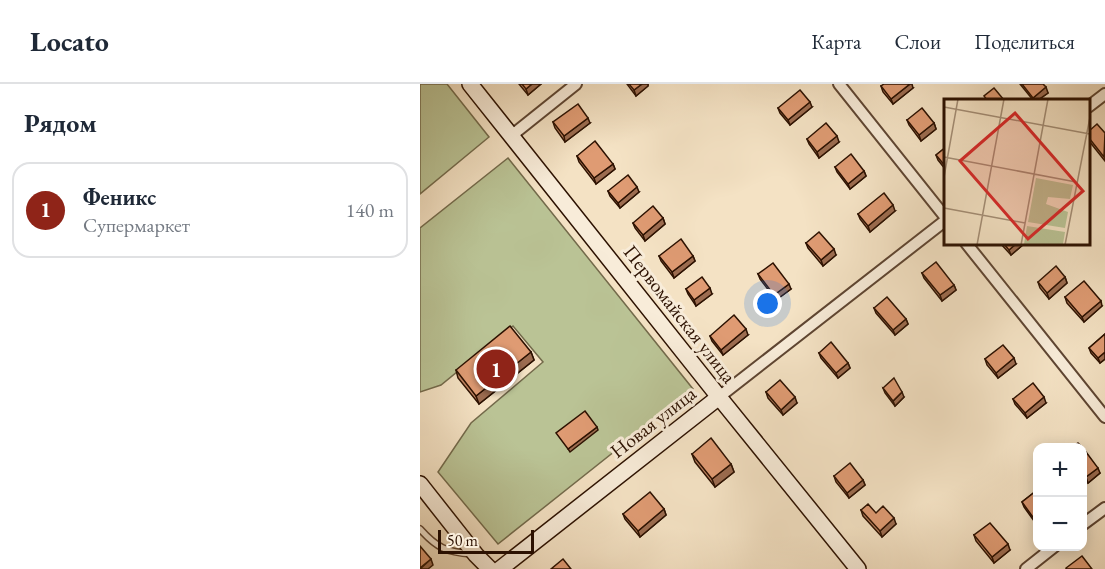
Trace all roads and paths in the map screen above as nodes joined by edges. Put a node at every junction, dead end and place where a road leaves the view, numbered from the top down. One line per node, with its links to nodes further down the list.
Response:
1 (470, 84): 6 (street, Первомайская улица)
2 (576, 84): 6 (street)
3 (839, 84): 7 (street)
4 (1105, 94): 5 (street)
5 (1090, 106)
6 (511, 135): 10 (street, Первомайская улица)
7 (944, 216)
8 (944, 221): 10 (street, Новая улица)
9 (967, 244): 11 (street)
10 (719, 398): 19 (street, Новая улица); 20 (street, Первомайская улица)
11 (1105, 417)
12 (420, 484): 17 (street)
13 (1105, 508): 14 (street)
14 (1087, 522)
15 (420, 529): 17 (lane)
16 (1049, 551): 21 (street)
17 (476, 555): 18 (street)
18 (490, 569)
19 (500, 569)
20 (858, 569)
21 (1026, 569)

